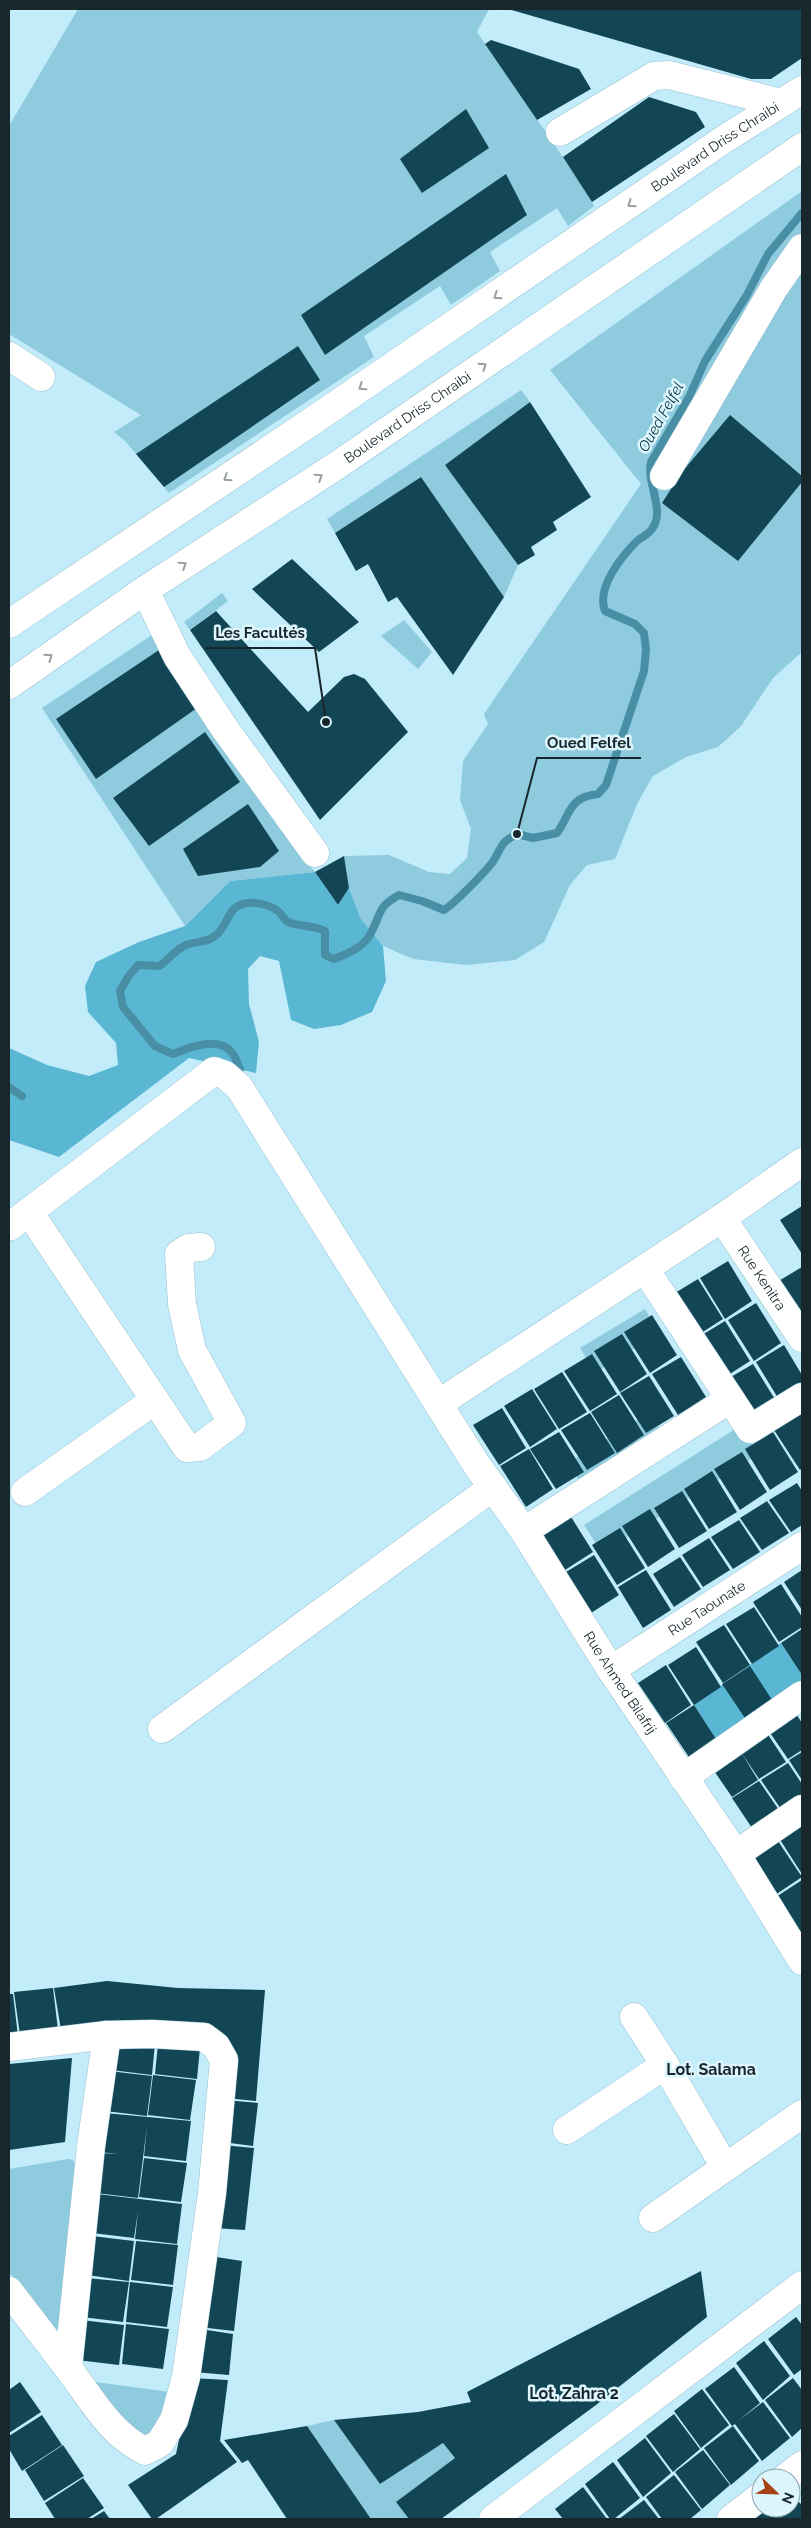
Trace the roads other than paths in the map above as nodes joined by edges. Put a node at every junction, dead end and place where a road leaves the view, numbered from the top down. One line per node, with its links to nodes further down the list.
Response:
1 (791, 96): 2 (street); 9 (street, Boulevard Driss Chraibi, one-way to 9)
2 (560, 132)
3 (802, 147): 8 (street, Boulevard Driss Chraibi, one-way to 3)
4 (802, 248): 7 (street)
5 (9, 356): 6 (street)
6 (41, 376)
7 (664, 476)
8 (145, 590): 10 (street, Boulevard Driss Chraibi, one-way to 8); 11 (street)
9 (9, 624)
10 (9, 684)
11 (315, 853)
12 (802, 1162): 13 (street)
13 (722, 1218): 16 (street); 17 (street, Rue Kenitra)
14 (19, 1220): 20 (street); 21 (street, Rue Ahmed Bilafrij)
15 (201, 1247): 20 (street)
16 (645, 1269): 19 (street); 21 (street)
17 (802, 1338)
18 (802, 1397): 19 (street)
19 (730, 1399): 24 (street)
20 (155, 1400): 23 (street)
21 (438, 1404): 22 (street, Rue Ahmed Bilafrij)
22 (493, 1487): 24 (street, Rue Ahmed Bilafrij); 28 (street)
23 (26, 1492)
24 (524, 1531): 26 (street, Rue Ahmed Bilafrij)
25 (802, 1546): 26 (street, Rue Taounate)
26 (611, 1670): 29 (street, Rue Ahmed Bilafrij)
27 (802, 1695): 29 (street)
28 (162, 1729)
29 (683, 1778): 31 (street, Rue Ahmed Bilafrij)
30 (802, 1809): 31 (street)
31 (736, 1854): 32 (street, Rue Ahmed Bilafrij)
32 (802, 1961)
33 (634, 2017): 36 (street)
34 (107, 2035): 35 (street); 43 (street); 43 (street)
35 (9, 2047)
36 (665, 2065): 38 (street); 39 (street)
37 (802, 2114): 39 (street)
38 (567, 2130)
39 (725, 2167): 40 (street)
40 (653, 2218)
41 (802, 2285): 45 (street)
42 (9, 2291): 43 (street)
43 (68, 2368)
44 (751, 2504): 46 (street)
45 (493, 2519)
46 (731, 2519)

